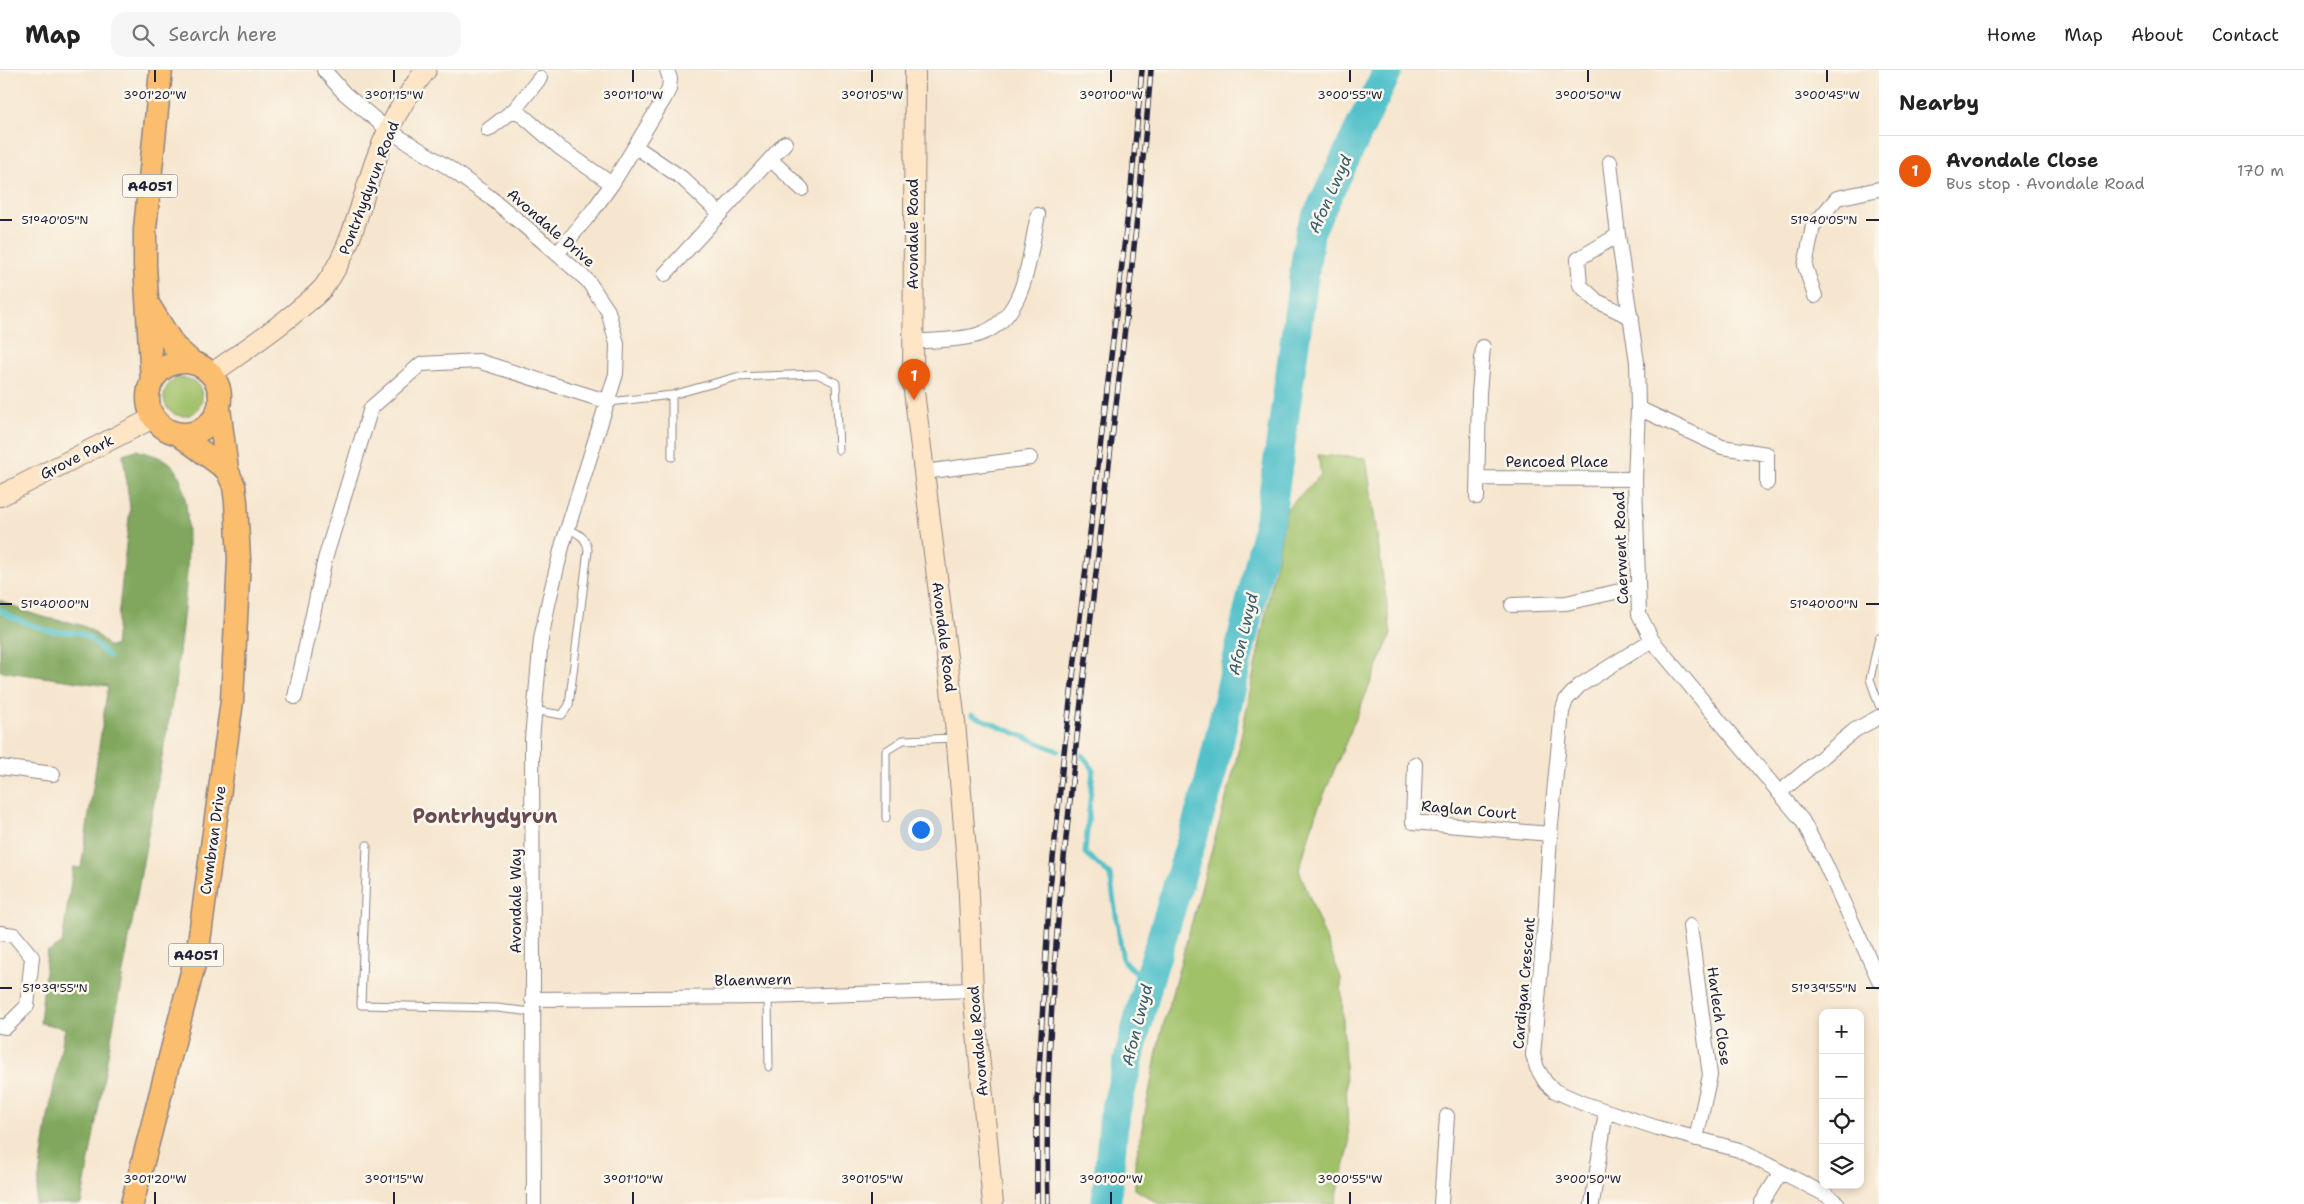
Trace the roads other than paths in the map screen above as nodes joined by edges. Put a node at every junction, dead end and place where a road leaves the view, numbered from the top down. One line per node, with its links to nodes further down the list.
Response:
1 (161, 70): 23 (main road, A4051)
2 (324, 70): 8 (street, Avondale Drive)
3 (426, 70): 8 (street, Pontrhydyrun Road)
4 (667, 70): 11 (street)
5 (915, 70): 25 (street, Avondale Road)
6 (540, 78): 7 (street)
7 (515, 109): 9 (street); 14 (street)
8 (388, 130): 20 (street, Avondale Drive); 27 (street, Pontrhydyrun Road)
9 (488, 130)
10 (785, 143): 12 (street)
11 (636, 147): 14 (street); 17 (street)
12 (770, 160): 15 (street); 17 (street)
13 (1610, 162): 19 (street, Caerwent Road)
14 (612, 184): 20 (street)
15 (802, 189)
16 (1879, 189): 22 (street)
17 (720, 214): 21 (street)
18 (1038, 215): 25 (street)
19 (1618, 235): 24 (street, Caerwent Road); 24 (street)
20 (556, 254): 30 (street, Avondale Drive)
21 (666, 274)
22 (1815, 296)
23 (147, 301): 27 (main road, A4051); 28 (main road, A4051)
24 (1632, 318): 32 (street, Caerwent Road)
25 (911, 342): 39 (street, Avondale Road)
26 (1483, 347): 40 (street)
27 (202, 368): 28 (main road); 31 (main road)
28 (152, 381): 33 (main road)
29 (672, 395): 30 (lane); 35 (lane); 36 (lane)
30 (609, 402): 45 (street, Avondale Drive); 51 (street)
31 (219, 408): 34 (main road); 38 (main road, A4051)
32 (1638, 408): 41 (street, Caerwent Road); 42 (street)
33 (153, 418): 34 (main road); 43 (street, Grove Park)
34 (178, 434): 38 (main road)
35 (839, 450)
36 (672, 457)
37 (1030, 458): 39 (street)
38 (228, 470): 75 (main road, Cwmbran Drive / A4051)
39 (924, 472): 55 (street, Avondale Road)
40 (1478, 478): 41 (street, Pencoed Place); 44 (street)
41 (1635, 479): 46 (street, Caerwent Road)
42 (1767, 483)
43 (0, 496)
44 (1477, 497)
45 (567, 528): 47 (street, Avondale Drive); 53 (lane)
46 (1638, 587): 48 (street); 50 (street, Caerwent Road)
47 (549, 600): 53 (street, Avondale Way)
48 (1512, 605)
49 (1879, 638): 52 (lane)
50 (1652, 640): 59 (street, Caerwent Road); 61 (street, Cardigan Crescent)
51 (296, 698)
52 (1879, 705)
53 (533, 710): 68 (street, Avondale Way)
54 (1879, 716): 59 (street)
55 (956, 738): 60 (lane); 66 (street, Avondale Road)
56 (1415, 764): 61 (street, Raglan Court)
57 (0, 767): 58 (street)
58 (53, 774)
59 (1779, 793): 65 (street, Caerwent Road)
60 (886, 818)
61 (1550, 834): 71 (street, Cardigan Crescent)
62 (367, 846): 68 (lane)
63 (1690, 926): 73 (street, Harlech Close)
64 (0, 933): 69 (street)
65 (1879, 980)
66 (973, 990): 67 (street, Blaenwern); 77 (street, Avondale Road)
67 (768, 997): 68 (street, Blaenwern); 70 (lane)
68 (532, 1006): 76 (street, Avondale Way)
69 (0, 1026)
70 (769, 1067)
71 (1606, 1111): 73 (street, Cardigan Crescent); 79 (street)
72 (1446, 1116): 78 (street)
73 (1696, 1139): 74 (street, Cardigan Crescent)
74 (1782, 1172): 80 (street); 81 (street, Cardigan Crescent)
75 (132, 1204)
76 (534, 1204)
77 (993, 1204)
78 (1441, 1204)
79 (1592, 1204)
80 (1761, 1204)
81 (1838, 1204)

